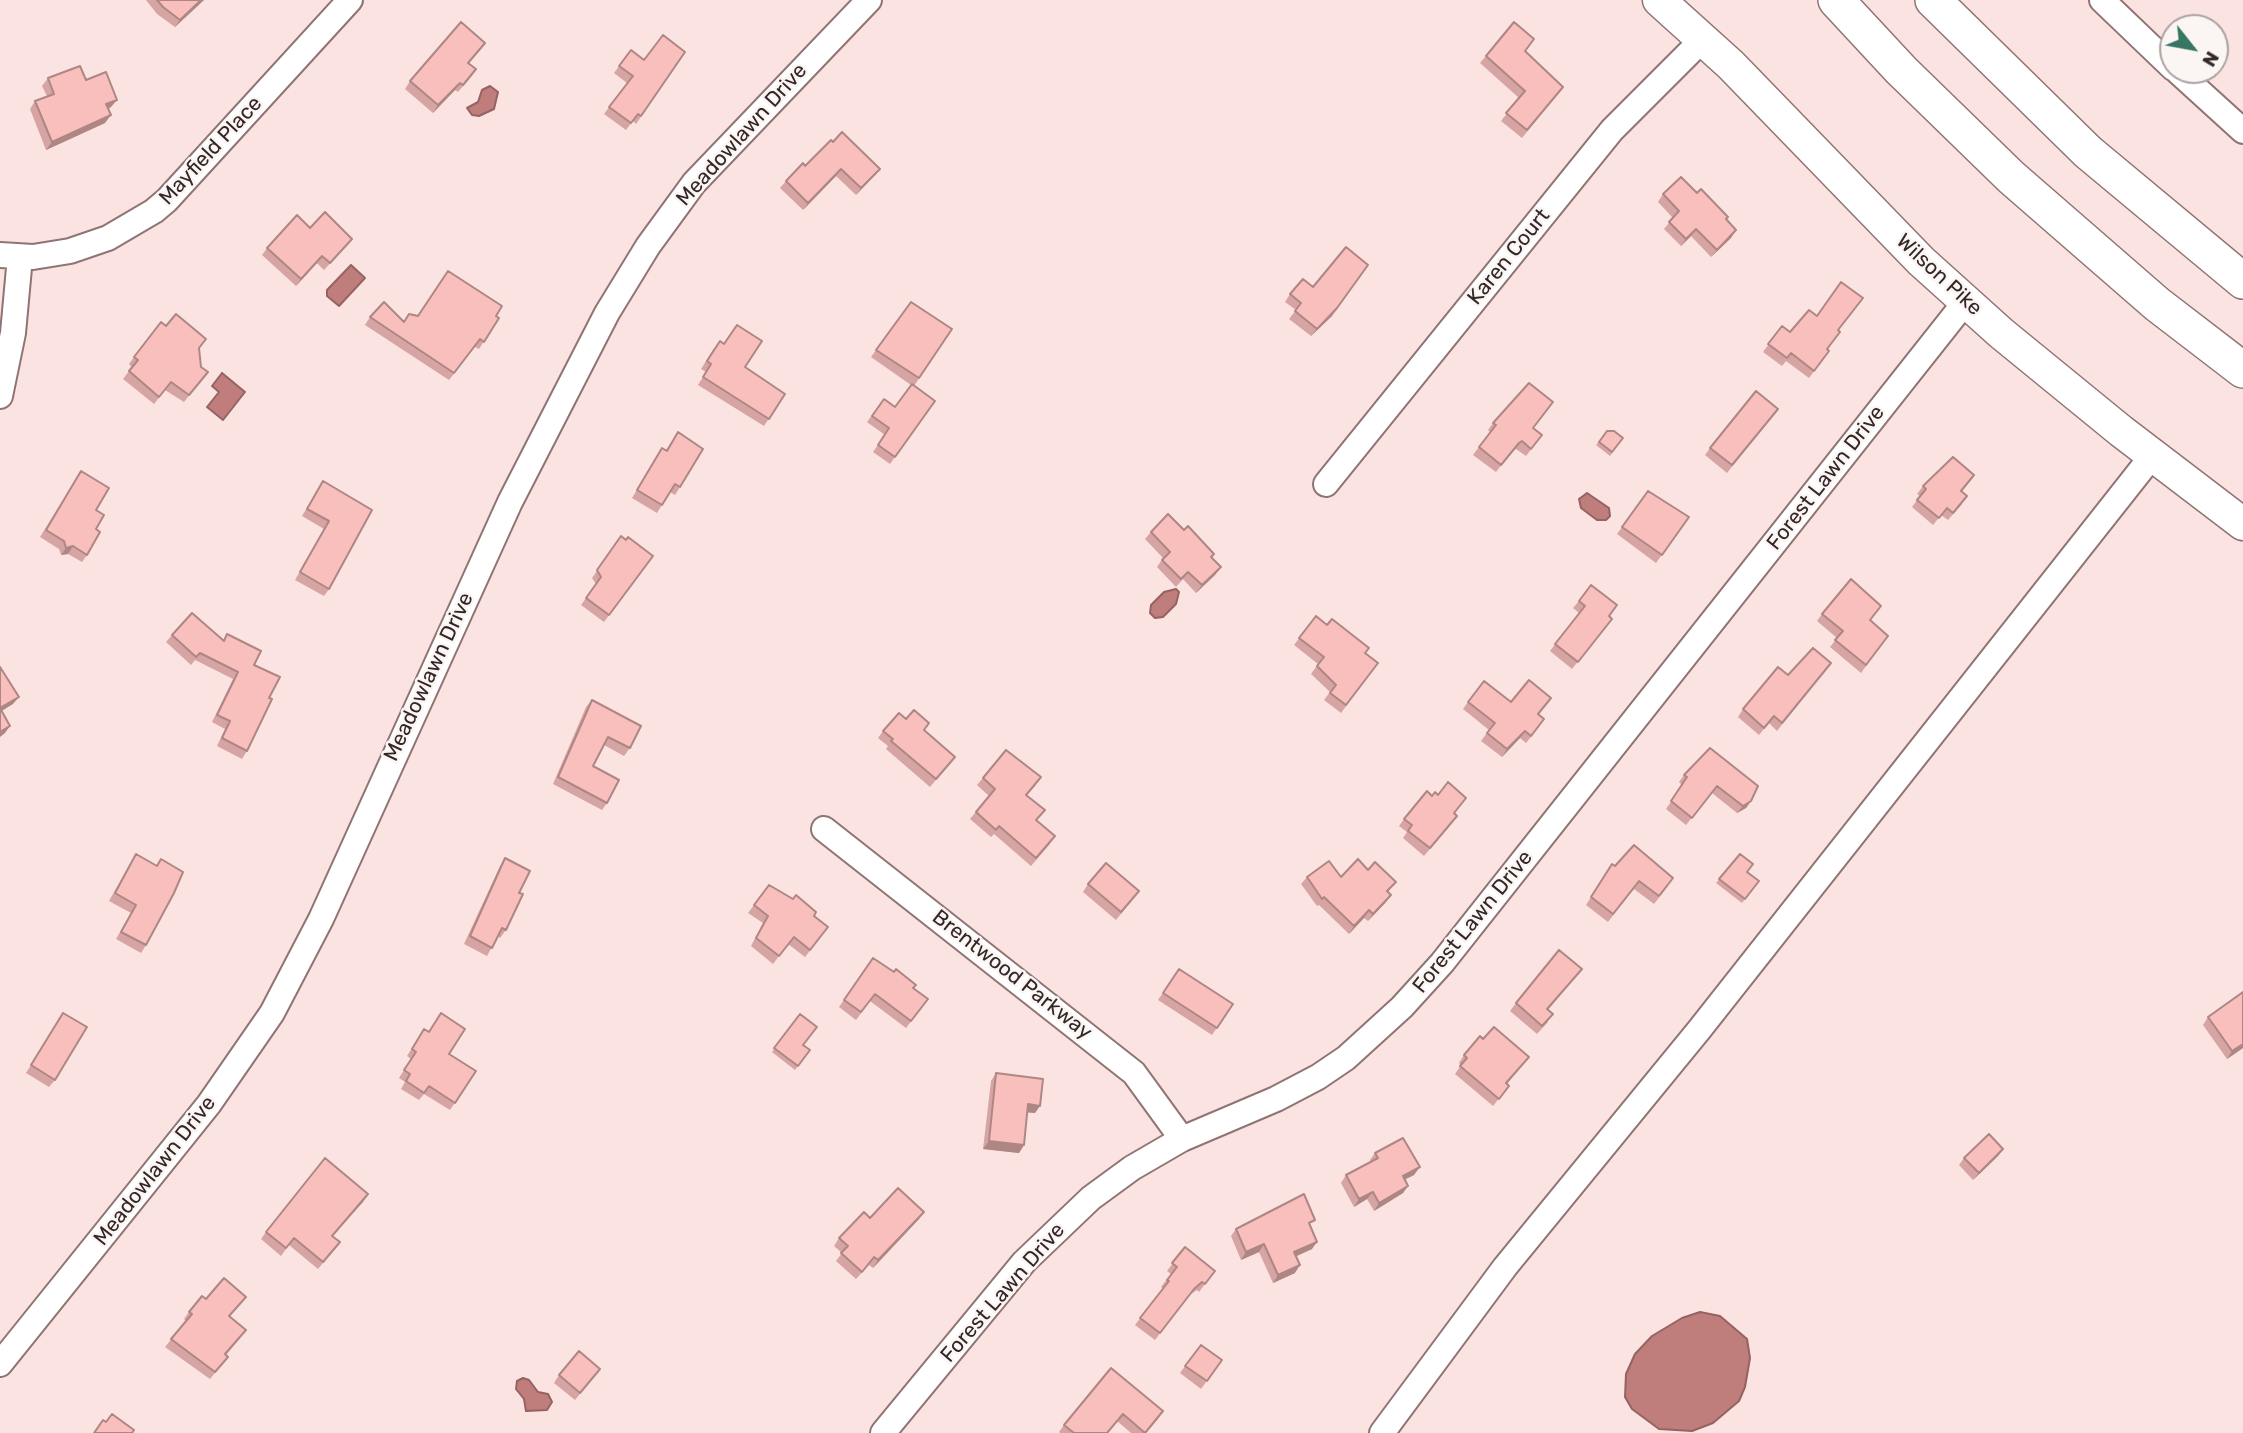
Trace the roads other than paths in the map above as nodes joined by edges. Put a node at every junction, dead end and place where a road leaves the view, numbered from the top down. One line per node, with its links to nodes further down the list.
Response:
1 (350, 0): 11 (street, Mayfield Place)
2 (869, 0): 21 (street, Meadowlawn Drive)
3 (1659, 0): 7 (main road, Wilson Pike)
4 (1836, 0): 14 (highway)
5 (1933, 0): 12 (highway)
6 (2102, 0): 8 (street)
7 (1703, 39): 13 (main road, Wilson Pike); 17 (street, Karen Court)
8 (2159, 55)
9 (2191, 84): 10 (street)
10 (2243, 131)
11 (10, 256): 15 (street)
12 (2243, 281)
13 (1966, 301): 16 (main road, Wilson Pike); 20 (street, Forest Lawn Drive)
14 (2243, 370)
15 (0, 396)
16 (2152, 456): 18 (main road, Wilson Pike); 23 (street)
17 (1326, 484)
18 (2243, 524)
19 (824, 829): 20 (street, Brentwood Parkway)
20 (1182, 1139): 22 (street, Forest Lawn Drive)
21 (0, 1364)
22 (883, 1433)
23 (1382, 1433)

